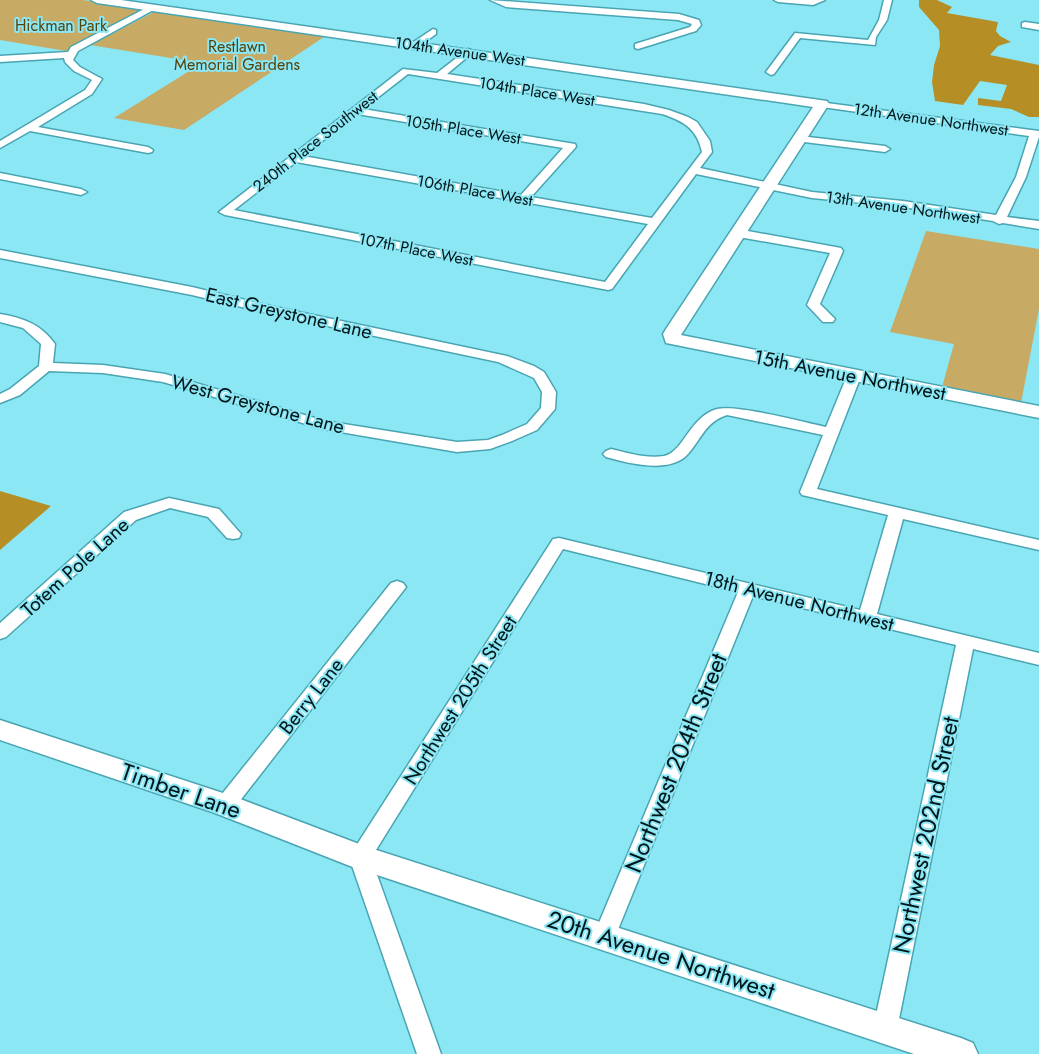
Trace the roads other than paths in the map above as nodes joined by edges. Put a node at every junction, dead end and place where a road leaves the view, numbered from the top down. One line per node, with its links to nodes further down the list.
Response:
1 (97, 0): 8 (street, 104th Avenue West)
2 (494, 0): 9 (street)
3 (607, 0): 9 (street)
4 (778, 0): 6 (street)
5 (888, 0): 20 (street)
6 (817, 1)
7 (196, 4): 10 (street)
8 (153, 8): 10 (street, 104th Avenue West); 17 (street)
9 (596, 9): 15 (street)
10 (182, 11): 14 (street, 104th Avenue West)
11 (1025, 25): 12 (street)
12 (1039, 26)
13 (433, 32): 14 (street)
14 (415, 45): 16 (street, 104th Avenue West)
15 (638, 46)
16 (468, 52): 21 (street); 22 (street, 104th Avenue West)
17 (70, 55): 18 (street); 24 (street)
18 (0, 59)
19 (406, 71): 21 (street, 104th Place West); 23 (street, 240th Place Southwest)
20 (771, 72)
21 (439, 76): 31 (street, 104th Place West)
22 (822, 104): 25 (street, 12th Avenue Northwest); 26 (street)
23 (354, 111): 30 (street, 240th Place Southwest); 35 (street, 105th Place West)
24 (29, 128): 27 (street); 29 (street)
25 (1037, 133): 37 (street)
26 (800, 139): 28 (street); 33 (street)
27 (0, 145)
28 (885, 149)
29 (148, 150)
30 (294, 158): 35 (street, 106th Place West); 36 (street, 240th Place Southwest)
31 (693, 170): 33 (street); 38 (street, 104th Place West)
32 (0, 176): 34 (street)
33 (769, 186): 37 (street, 13th Avenue Northwest); 40 (street)
34 (81, 192)
35 (524, 198): 38 (street, 106th Place West)
36 (225, 212): 42 (street, 107th Place West)
37 (999, 221): 39 (street, 13th Avenue Northwest)
38 (656, 222): 42 (street, 104th Place West)
39 (1039, 226)
40 (737, 233): 44 (street); 46 (street, 15th Avenue Northwest)
41 (0, 254): 48 (street, East Greystone Lane)
42 (608, 286)
43 (0, 318): 45 (street)
44 (828, 319)
45 (46, 367): 47 (street); 48 (street, West Greystone Lane)
46 (854, 376): 49 (street, 15th Avenue Northwest); 50 (street)
47 (0, 399)
48 (548, 409)
49 (1039, 412)
50 (833, 433): 51 (street); 52 (street)
51 (610, 454)
52 (897, 512): 55 (street); 58 (street)
53 (232, 534): 59 (street, Totem Pole Lane)
54 (559, 543): 57 (street, 18th Avenue Northwest); 64 (street, Northwest 205th Street)
55 (1039, 545)
56 (397, 587): 63 (street, Berry Lane)
57 (748, 588): 58 (street, 18th Avenue Northwest); 65 (street, Northwest 204th Street)
58 (867, 617): 60 (street, 18th Avenue Northwest)
59 (0, 633)
60 (966, 641): 61 (street, 18th Avenue Northwest); 66 (street, Northwest 202nd Street)
61 (1039, 659)
62 (0, 730): 63 (street, Timber Lane)
63 (225, 805): 64 (street, Timber Lane)
64 (360, 857): 65 (street, 20th Avenue Northwest); 67 (street)
65 (604, 937): 66 (street, 20th Avenue Northwest)
66 (885, 1029): 68 (street, 20th Avenue Northwest)
67 (430, 1054)
68 (961, 1054)

